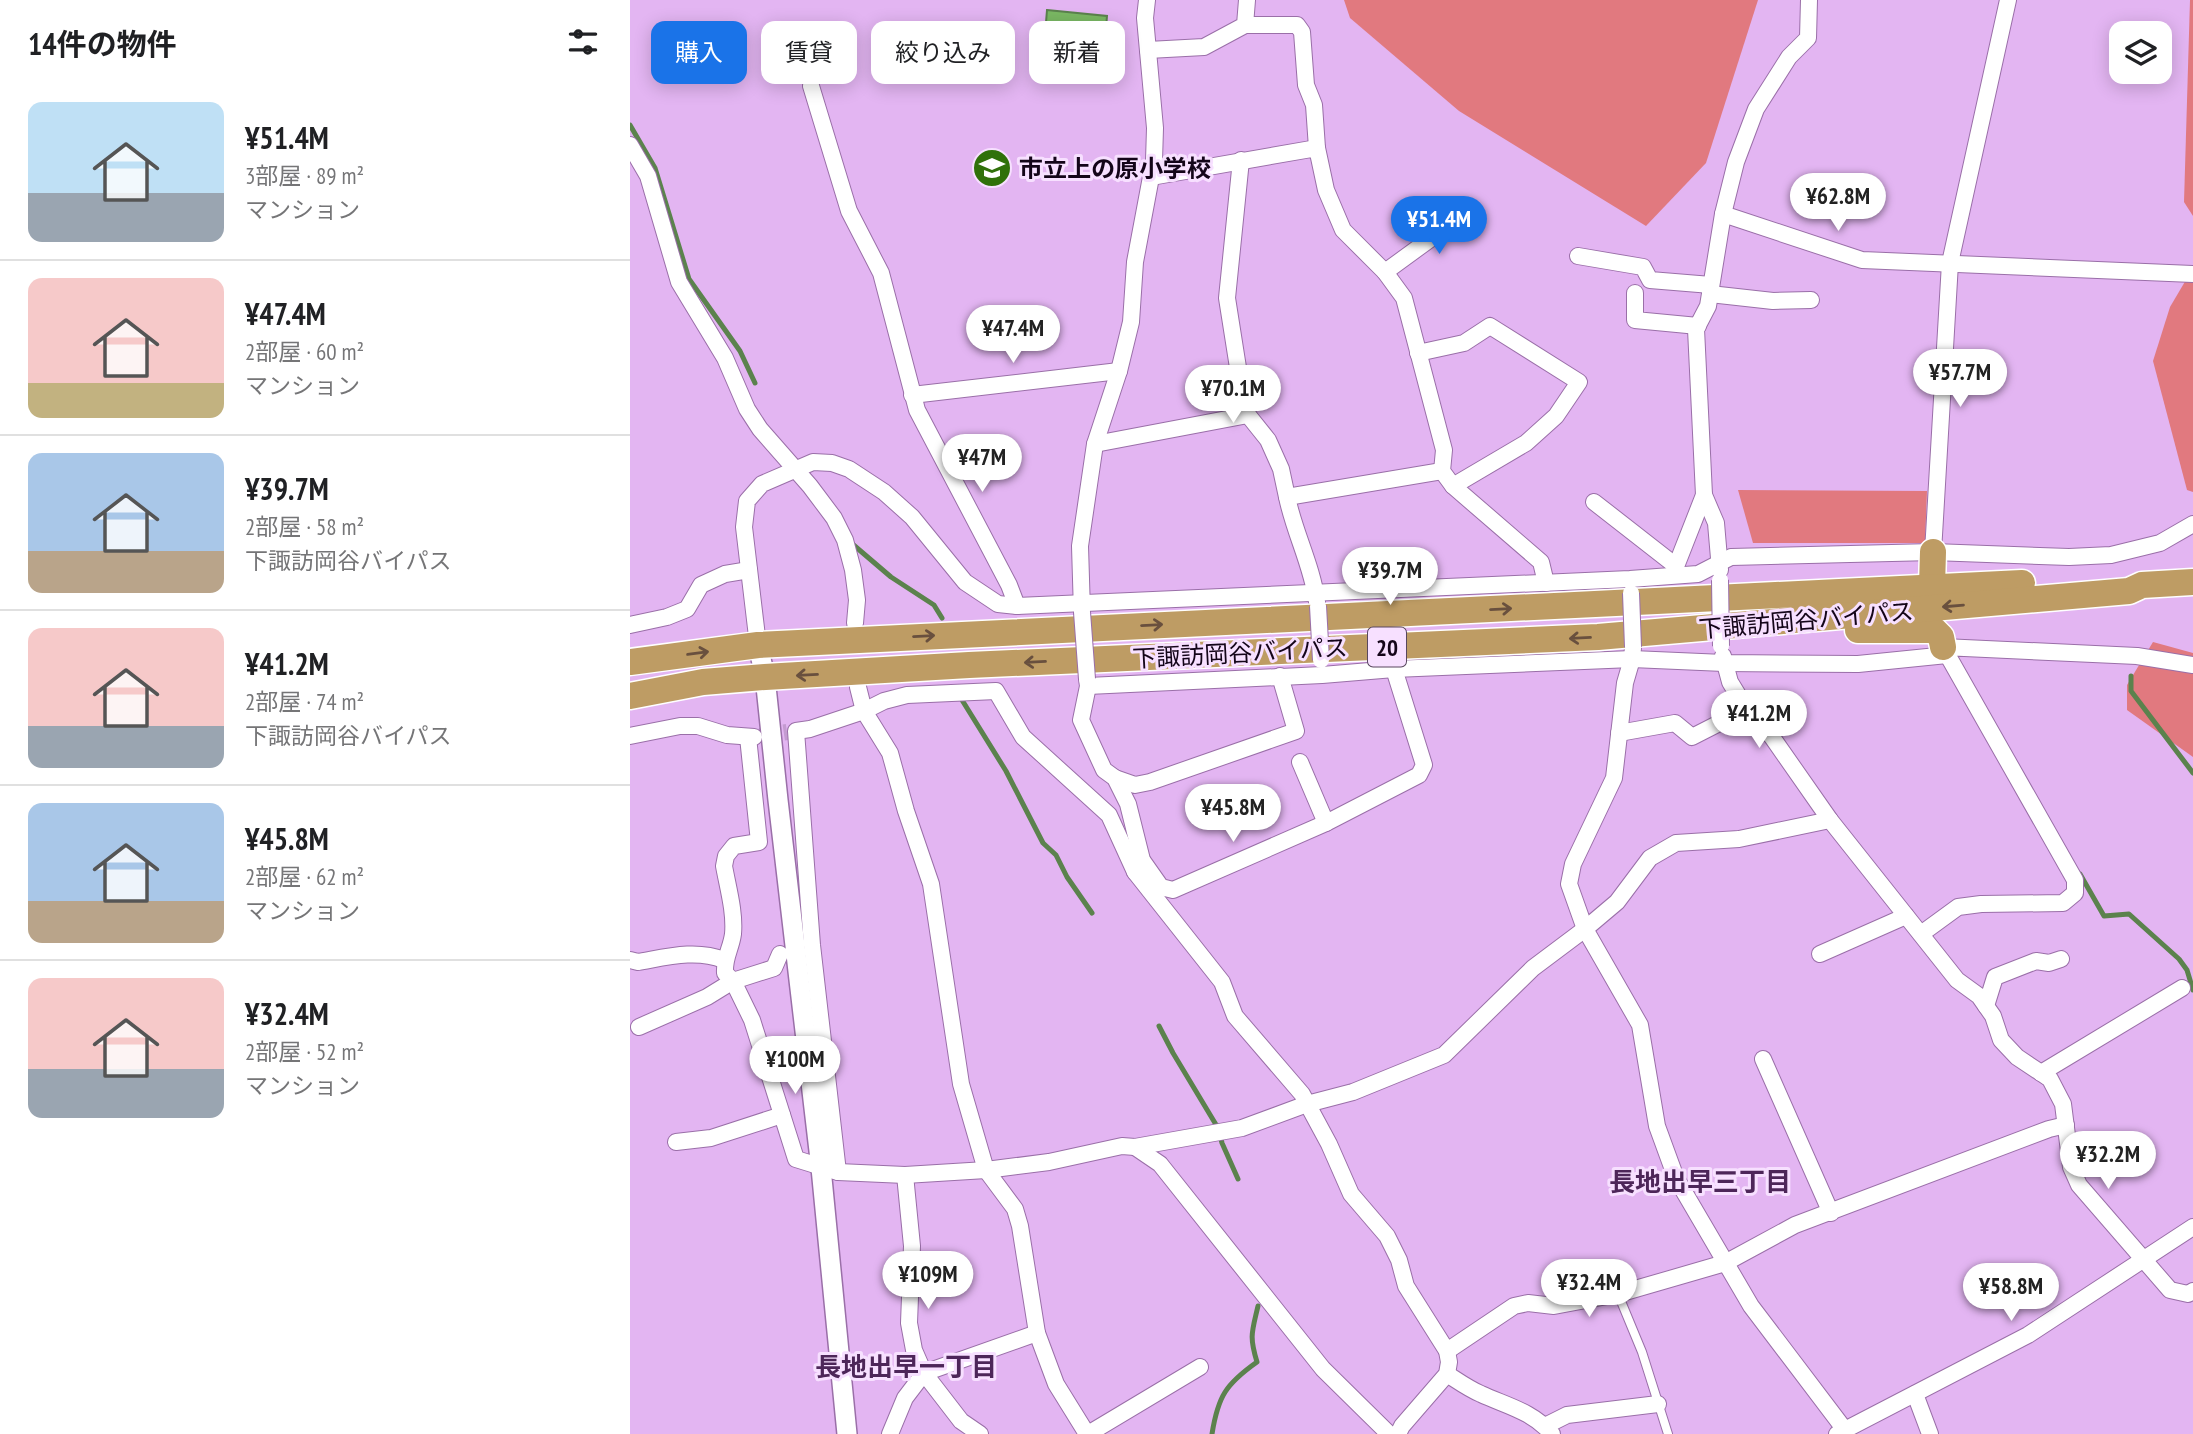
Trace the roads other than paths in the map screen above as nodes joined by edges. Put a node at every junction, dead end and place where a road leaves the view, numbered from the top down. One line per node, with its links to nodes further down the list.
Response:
1 (1147, 0): 6 (street)
2 (1247, 0): 5 (street)
3 (1809, 0): 12 (street)
4 (2008, 0): 15 (street)
5 (1245, 24): 6 (street); 9 (street)
6 (1148, 50): 11 (street)
7 (811, 86): 24 (street)
8 (630, 145): 27 (street)
9 (1317, 148): 10 (street); 16 (street)
10 (1241, 160): 11 (street); 25 (street)
11 (1151, 177): 23 (street)
12 (1723, 214): 15 (street); 18 (street)
13 (1427, 215): 16 (street)
14 (1578, 256): 18 (street)
15 (1951, 263): 17 (street); 34 (street)
16 (1385, 272): 22 (street)
17 (2193, 274)
18 (1711, 289): 20 (street); 21 (street)
19 (1635, 293): 21 (street)
20 (1811, 300)
21 (1698, 326): 30 (street)
22 (1418, 353): 28 (street); 29 (street)
23 (1119, 371): 24 (street); 26 (street)
24 (912, 395): 44 (street)
25 (1248, 415): 26 (street); 31 (street)
26 (1095, 444): 45 (street)
27 (794, 469): 36 (street); 44 (street); 47 (street)
28 (1442, 471): 29 (street); 31 (street)
29 (1453, 486): 39 (street)
30 (1703, 495): 35 (street); 37 (street)
31 (1286, 497): 43 (street)
32 (1594, 502): 37 (street)
33 (2193, 524): 34 (street)
34 (1933, 552): 35 (street); 42 (highway)
35 (1720, 563): 37 (street); 53 (street, bridge)
36 (749, 570): 48 (street); 49 (street)
37 (1674, 570): 41 (street)
38 (2193, 582): 40 (highway, 下諏訪岡谷バイパス / 20)
39 (1546, 583): 41 (street); 43 (street)
40 (2142, 585): 42 (highway, 下諏訪岡谷バイパス / 20); 46 (highway, 下諏訪岡谷バイパス / 20, one-way to 46)
41 (1630, 586): 51 (street, bridge)
42 (1932, 586): 49 (highway, 下諏訪岡谷バイパス / 20, one-way to 42)
43 (1317, 599): 45 (street); 55 (street, bridge)
44 (1017, 606): 45 (street)
45 (1081, 608): 59 (street, bridge)
46 (1817, 619): 50 (highway); 58 (highway, 下諏訪岡谷バイパス / 20, one-way to 58)
47 (855, 623)
48 (630, 625)
49 (758, 645): 52 (highway, 下諏訪岡谷バイパス / 20, one-way to 49); 58 (street)
50 (1945, 651): 53 (street); 54 (street); 73 (street)
51 (1633, 653): 53 (street); 56 (street); 64 (street)
52 (630, 662)
53 (1724, 663): 68 (street)
54 (2193, 665)
55 (1322, 668): 56 (street); 57 (street)
56 (1394, 669): 69 (street)
57 (1280, 676): 59 (street); 67 (street)
58 (765, 677): 61 (highway, 下諏訪岡谷バイパス / 20); 90 (street)
59 (1087, 682): 67 (street)
60 (858, 687): 62 (street)
61 (630, 696)
62 (864, 711): 70 (street); 90 (street); 91 (street)
63 (1739, 713): 64 (street)
64 (1619, 733): 72 (street)
65 (630, 736): 78 (street)
66 (1300, 762): 69 (street)
67 (1115, 778): 70 (street)
68 (1830, 820): 71 (street); 72 (street)
69 (1326, 823): 70 (street)
70 (1138, 866): 85 (street)
71 (1906, 916): 73 (street); 75 (street)
72 (1585, 929): 85 (street); 96 (street)
73 (1921, 934): 81 (street)
74 (780, 954): 79 (street)
75 (1820, 954)
76 (2061, 959): 81 (street)
77 (630, 960): 78 (street)
78 (724, 960): 79 (street)
79 (733, 981): 82 (street); 86 (street)
80 (2182, 988): 84 (street)
81 (1986, 1006): 84 (street)
82 (639, 1027)
83 (1763, 1059): 93 (street)
84 (2041, 1073): 87 (street)
85 (1307, 1104): 89 (street); 100 (street)
86 (782, 1115): 88 (street); 90 (street)
87 (2066, 1125): 93 (street); 95 (street)
88 (676, 1142)
89 (1135, 1147): 91 (street); 112 (street)
90 (830, 1170): 92 (street); 108 (street)
91 (986, 1170): 92 (street); 99 (street)
92 (905, 1175): 102 (street)
93 (1831, 1213): 96 (street)
94 (2193, 1227): 95 (street)
95 (2143, 1259): 97 (street); 104 (street)
96 (1725, 1263): 98 (street); 107 (street)
97 (2193, 1291)
98 (1618, 1294): 100 (street); 105 (lane)
99 (1037, 1333): 102 (street); 111 (street)
100 (1447, 1351): 103 (street)
101 (1200, 1367): 111 (street)
102 (924, 1373): 109 (street); 110 (street)
103 (1447, 1374): 106 (street); 113 (street)
104 (1914, 1394): 107 (street); 115 (street)
105 (1658, 1404): 106 (street); 114 (lane)
106 (1548, 1430)
107 (1841, 1432)
108 (847, 1434)
109 (890, 1434)
110 (981, 1434)
111 (1087, 1434)
112 (1389, 1434)
113 (1398, 1434)
114 (1668, 1434)
115 (1930, 1434)

